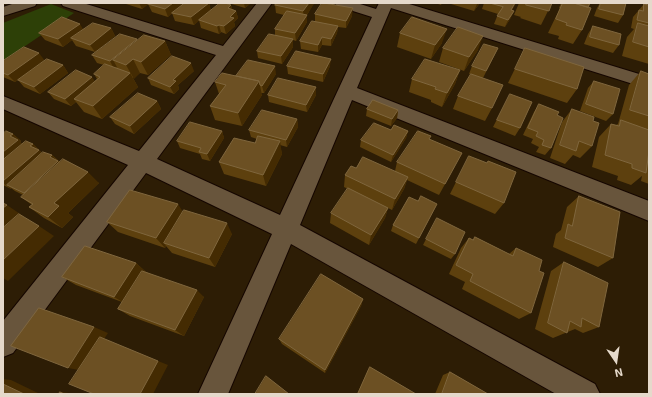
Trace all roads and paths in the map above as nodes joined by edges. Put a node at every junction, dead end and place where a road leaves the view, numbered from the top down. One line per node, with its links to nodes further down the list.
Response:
1 (30, 3): 6 (street)
2 (68, 3): 7 (street)
3 (265, 3): 7 (street)
4 (342, 3): 5 (street)
5 (386, 7): 8 (street); 9 (street)
6 (3, 12)
7 (227, 52): 11 (street)
8 (649, 83)
9 (348, 91): 12 (street); 13 (street)
10 (3, 102): 11 (street)
11 (143, 162): 13 (street); 14 (street)
12 (649, 211)
13 (286, 229): 15 (street); 16 (street)
14 (6, 332)
15 (213, 394)
16 (585, 394)

